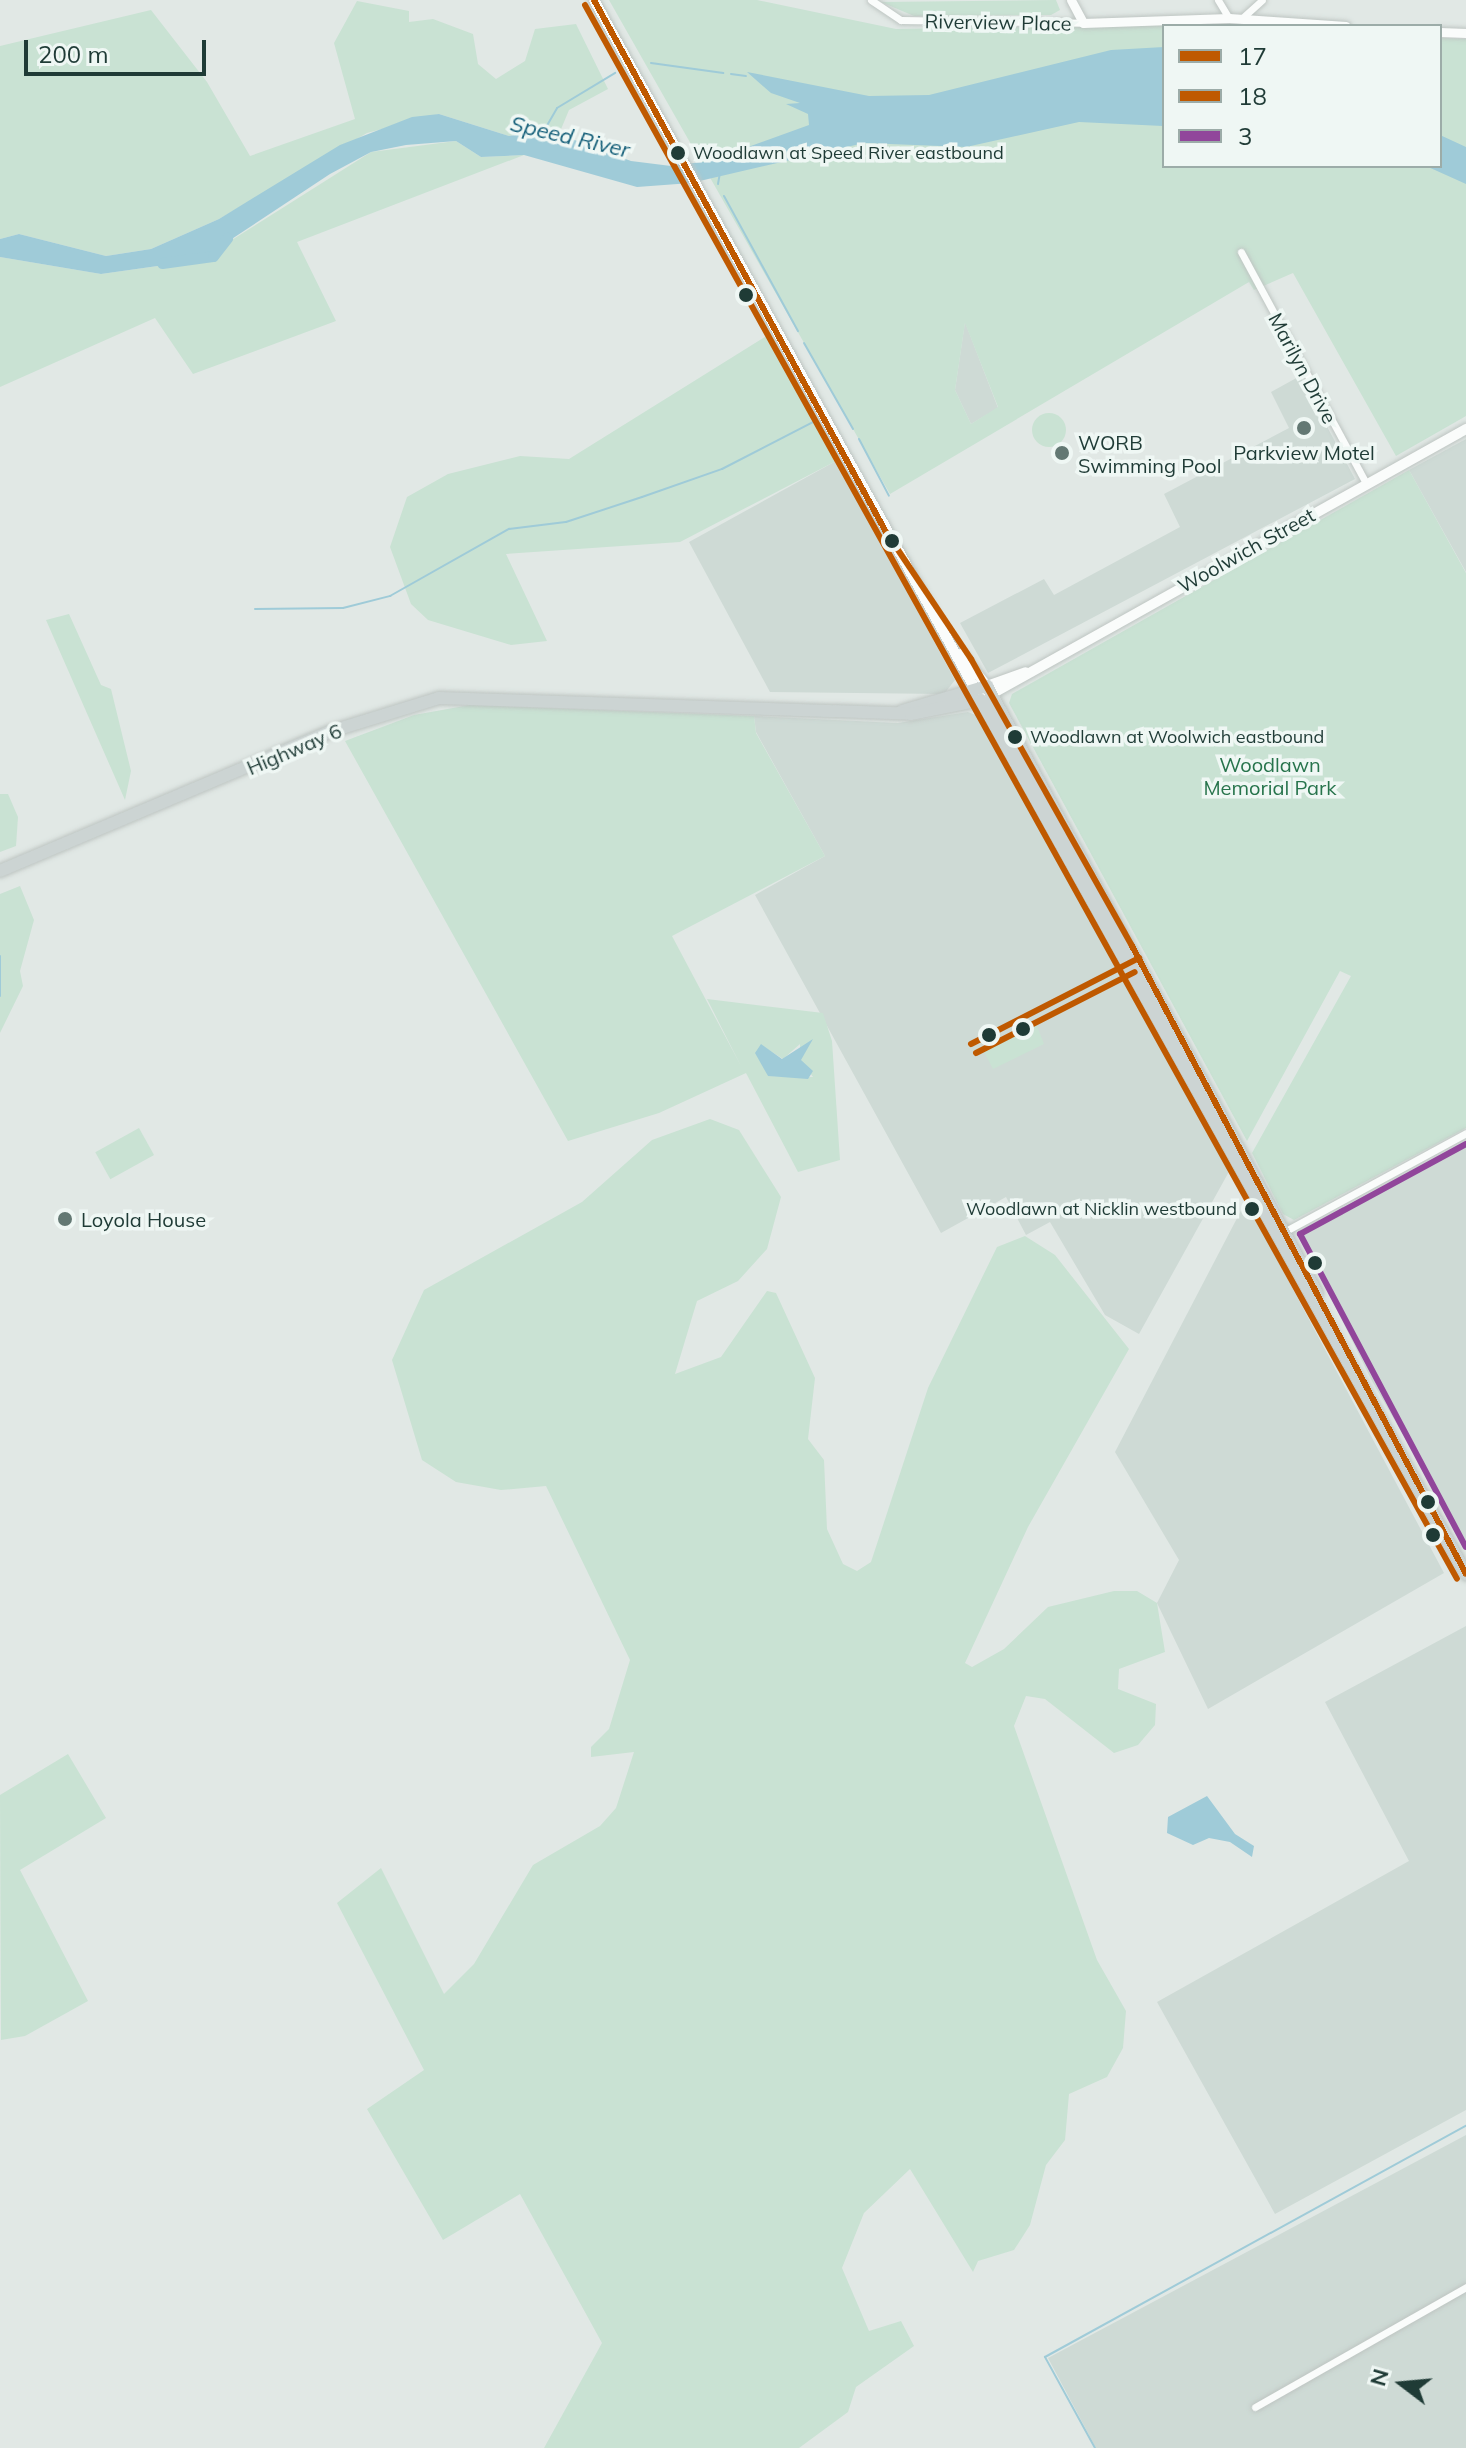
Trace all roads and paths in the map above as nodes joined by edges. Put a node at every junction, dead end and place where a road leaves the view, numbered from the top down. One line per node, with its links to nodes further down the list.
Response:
1 (594, 0): 15 (main road)
2 (871, 0): 8 (street, Riverview Place)
3 (1071, 0): 8 (street)
4 (1218, 0): 6 (street)
5 (1262, 0): 7 (street)
6 (1229, 18): 7 (street); 8 (street)
7 (1241, 19): 9 (street)
8 (1083, 23)
9 (1316, 24)
10 (1442, 32): 11 (street)
11 (1466, 33)
12 (1241, 252): 14 (street, Marilyn Drive)
13 (1466, 429): 14 (main road, Woolwich Street)
14 (1366, 483): 15 (main road, Woolwich Street)
15 (984, 693): 16 (main road, Woolwich Street); 19 (main road)
16 (602, 704): 17 (main road, Highway 6)
17 (0, 871)
18 (1466, 1133): 19 (street)
19 (1283, 1233): 20 (main road)
20 (1465, 1571)
21 (1466, 2287): 22 (street)
22 (1255, 2407)

